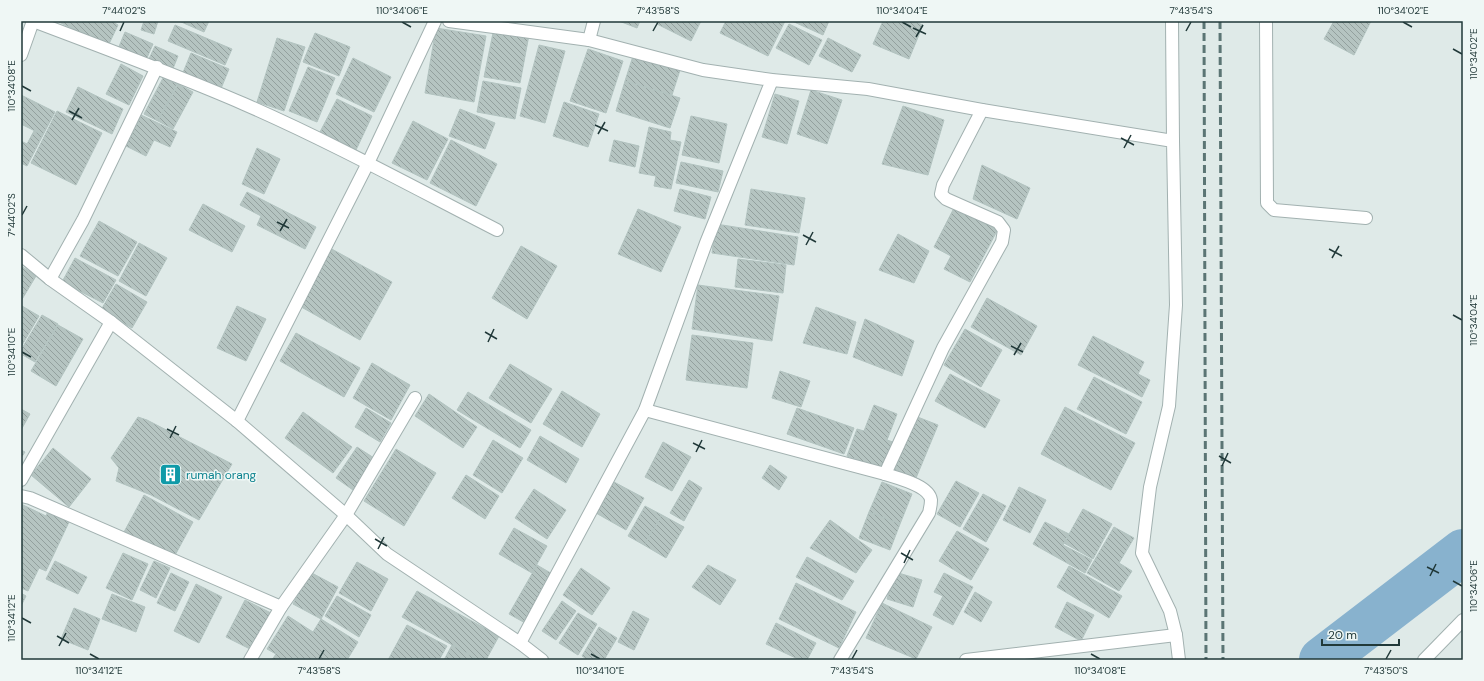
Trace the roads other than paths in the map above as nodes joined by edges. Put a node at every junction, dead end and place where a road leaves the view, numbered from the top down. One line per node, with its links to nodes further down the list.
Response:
1 (33, 21): 8 (street); 9 (street)
2 (435, 21): 13 (street)
3 (449, 21): 7 (street)
4 (594, 21): 7 (street)
5 (1172, 21): 12 (street)
6 (1266, 21): 14 (street)
7 (589, 40): 10 (street)
8 (21, 55)
9 (157, 67): 13 (street); 17 (street)
10 (772, 80): 11 (street); 20 (street)
11 (982, 110): 12 (street); 22 (street)
12 (1173, 141): 28 (street)
13 (368, 163): 15 (street); 21 (street)
14 (1366, 218)
15 (497, 230)
16 (21, 255): 17 (street)
17 (50, 279): 18 (street)
18 (111, 322): 21 (street); 23 (street)
19 (415, 398): 25 (street)
20 (645, 410): 22 (street); 29 (street)
21 (237, 421): 25 (street)
22 (885, 474): 32 (street)
23 (21, 480)
24 (21, 496): 26 (street)
25 (346, 515): 26 (street); 29 (street)
26 (281, 607): 30 (street)
27 (1463, 620): 35 (street)
28 (1176, 635): 33 (street); 34 (street)
29 (520, 643): 31 (street)
30 (250, 660)
31 (542, 660)
32 (840, 660)
33 (966, 660)
34 (1179, 660)
35 (1424, 660)

